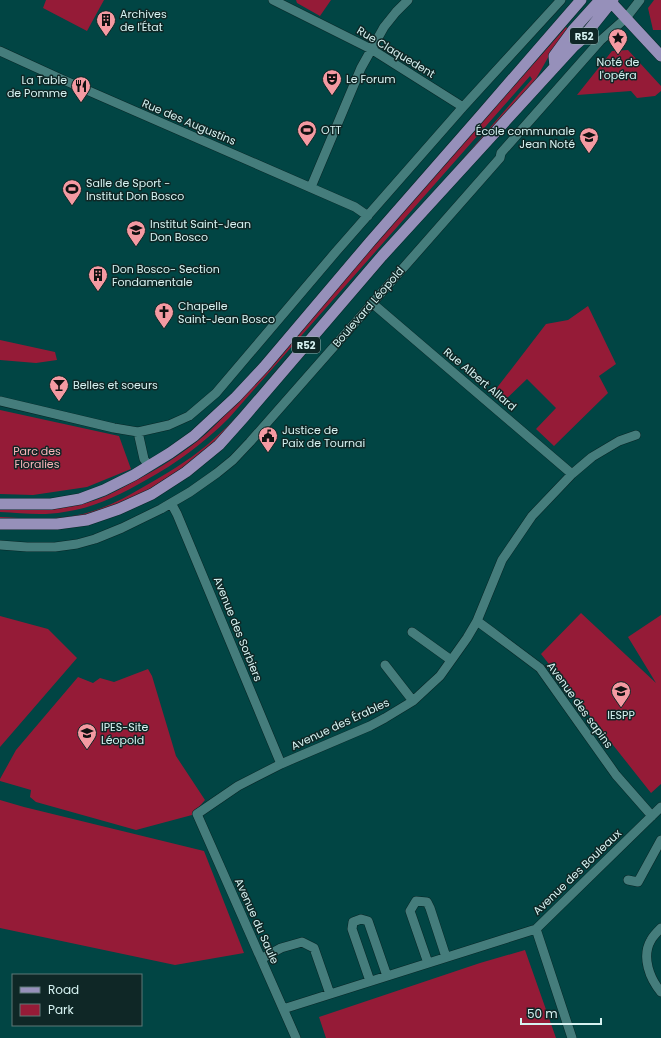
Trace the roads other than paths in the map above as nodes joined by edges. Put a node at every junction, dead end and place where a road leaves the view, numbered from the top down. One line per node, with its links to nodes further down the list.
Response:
1 (273, 0): 9 (street, Rue Claquedent)
2 (408, 0): 9 (street)
3 (561, 0): 13 (street)
4 (581, 0): 20 (main road, R52)
5 (600, 0): 12 (main road, R52)
6 (640, 0): 8 (street, Boulevard Léopold)
7 (611, 1): 8 (main road); 12 (main road, Boulevard Léopold / R52)
8 (626, 18): 11 (main road); 16 (street, Boulevard Léopold)
9 (372, 49): 13 (street, Rue Claquedent); 14 (street)
10 (0, 52): 14 (street, Rue des Augustins)
11 (661, 56)
12 (555, 67): 24 (main road, Boulevard Léopold / R52)
13 (463, 107): 15 (street)
14 (311, 188): 15 (street, Rue des Augustins)
15 (368, 216): 18 (street)
16 (372, 303): 21 (street, Rue Albert Allard); 22 (street, Boulevard Léopold)
17 (0, 401): 18 (street)
18 (138, 432): 20 (street)
19 (636, 435): 21 (street, Avenue des Érables)
20 (149, 466): 23 (main road, R52)
21 (572, 474): 26 (street, Avenue des Érables)
22 (171, 503): 25 (street, Boulevard Léopold); 31 (street, Avenue des Sorbiers)
23 (0, 504)
24 (0, 524)
25 (0, 545)
26 (477, 621): 28 (street, Avenue des Érables); 34 (street, Avenue des sapins)
27 (412, 632): 28 (street)
28 (451, 660): 30 (street, Avenue des Érables)
29 (385, 665): 30 (street)
30 (413, 701): 31 (street, Avenue des Érables)
31 (281, 764): 33 (street, Avenue des Érables)
32 (661, 807): 34 (street, Avenue des Bouleaux)
33 (197, 814): 40 (street, Avenue du Saule)
34 (652, 816): 38 (street, Avenue des Bouleaux)
35 (661, 840): 36 (street)
36 (628, 880)
37 (661, 928): 44 (street)
38 (536, 929): 39 (street, Avenue des Bouleaux); 48 (street)
39 (446, 957): 41 (street, Avenue des Bouleaux); 41 (street)
40 (261, 959): 45 (street); 46 (street, Avenue du Saule)
41 (428, 963): 42 (street, Avenue des Bouleaux)
42 (387, 976): 43 (street, Avenue des Bouleaux); 43 (street)
43 (370, 981): 45 (street, Avenue des Bouleaux)
44 (661, 992)
45 (330, 994): 46 (street, Avenue des Bouleaux)
46 (283, 1009): 47 (street, Avenue du Saule)
47 (296, 1038)
48 (572, 1038)

